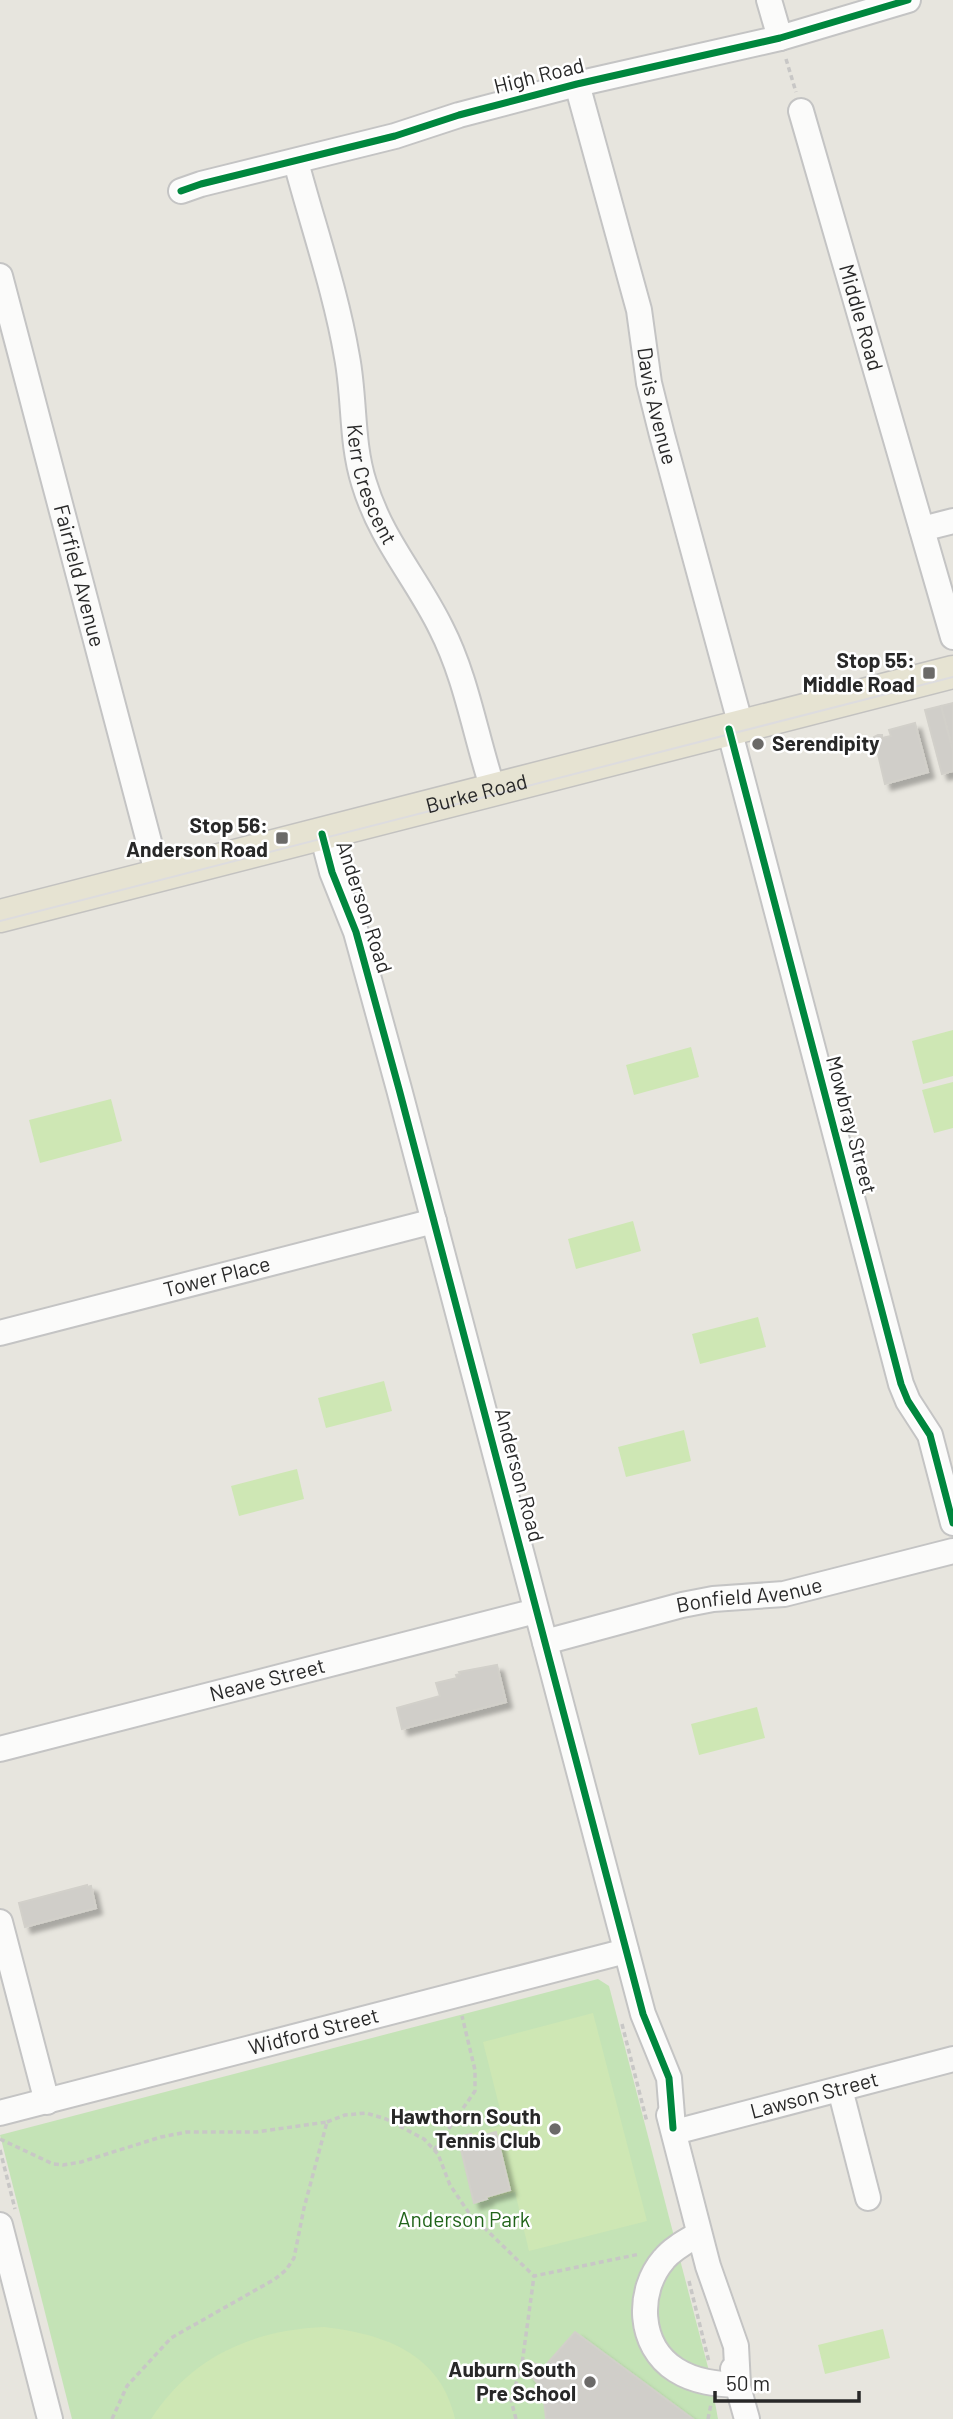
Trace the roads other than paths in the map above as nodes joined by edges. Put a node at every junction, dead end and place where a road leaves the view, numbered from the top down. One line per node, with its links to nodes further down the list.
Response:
1 (769, 0): 3 (street)
2 (908, 0): 3 (street, High Road)
3 (780, 38): 4 (street, High Road)
4 (576, 84): 6 (street, High Road); 13 (street, Davis Avenue)
5 (801, 111): 10 (street, Middle Road)
6 (296, 162): 7 (street, High Road); 14 (street, Kerr Crescent)
7 (181, 191)
8 (0, 276): 16 (street, Fairfield Avenue)
9 (953, 521): 10 (street)
10 (922, 529): 11 (street, Middle Road)
11 (953, 637)
12 (953, 671): 13 (main road, Burke Road)
13 (735, 728): 14 (main road, Burke Road); 20 (street, Mowbray Street)
14 (494, 789): 15 (main road, Burke Road)
15 (330, 832): 16 (main road, Burke Road); 18 (street, Anderson Road)
16 (158, 876): 17 (main road, Burke Road)
17 (0, 916)
18 (434, 1221): 19 (street, Tower Place); 22 (street, Anderson Road)
19 (0, 1333)
20 (953, 1523)
21 (953, 1551): 23 (street, Bonfield Avenue)
22 (536, 1611): 23 (street, Anderson Road); 24 (street, Neave Street)
23 (545, 1642): 26 (street, Anderson Road)
24 (0, 1749)
25 (0, 1922): 29 (street)
26 (626, 1951): 29 (street, Widford Street); 31 (street, Anderson Road)
27 (953, 2059): 28 (street, Lawson Street)
28 (840, 2089): 31 (street, Lawson Street); 32 (street)
29 (47, 2102): 30 (street, Widford Street)
30 (0, 2113)
31 (674, 2130): 34 (street, Anderson Road)
32 (868, 2198)
33 (0, 2225): 36 (street)
34 (689, 2240): 35 (street, Anderson Road); 35 (street)
35 (726, 2384): 37 (street, Anderson Road)
36 (50, 2419)
37 (747, 2419)

